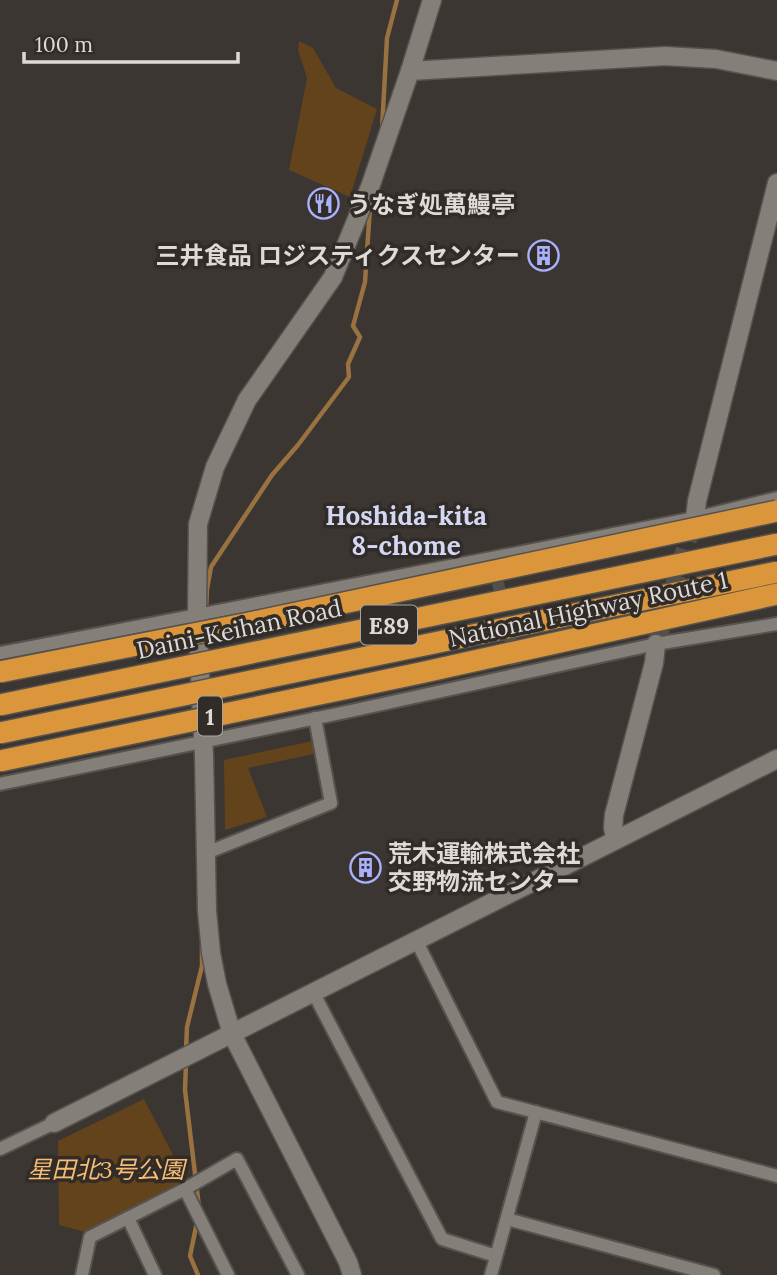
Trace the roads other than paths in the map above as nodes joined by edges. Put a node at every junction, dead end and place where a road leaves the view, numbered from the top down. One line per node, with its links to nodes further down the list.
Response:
1 (432, 0): 2 (street)
2 (410, 71): 3 (street); 11 (street)
3 (777, 71)
4 (777, 183): 7 (street)
5 (777, 498): 7 (street)
6 (777, 511): 15 (highway, bridge)
7 (695, 518): 11 (street)
8 (777, 544): 17 (highway, Daini-Keihan Road / E89, bridge)
9 (777, 572): 20 (highway, E89, bridge)
10 (777, 594): 16 (highway, National Highway Route 1 / 1, bridge)
11 (197, 615): 14 (street); 21 (street)
12 (777, 624): 13 (street)
13 (656, 644): 18 (street); 27 (street)
14 (0, 653)
15 (0, 672)
16 (322, 692): 18 (street); 22 (highway, National Highway Route 1 / 1, bridge)
17 (0, 705)
18 (346, 712): 19 (street)
19 (314, 718): 21 (street); 28 (street)
20 (0, 733)
21 (203, 742): 26 (street); 28 (street)
22 (73, 745): 24 (highway, National Highway Route 1 / 1, bridge); 25 (street)
23 (777, 759): 27 (street)
24 (0, 761)
25 (0, 767)
26 (0, 784)
27 (616, 840): 29 (street)
28 (206, 853): 31 (street)
29 (416, 940): 30 (street); 32 (street)
30 (313, 992): 31 (street); 39 (street)
31 (232, 1034): 33 (street); 44 (street)
32 (536, 1112): 35 (street); 38 (street)
33 (54, 1123): 34 (street)
34 (0, 1149)
35 (777, 1177)
36 (185, 1189): 37 (street); 42 (street); 43 (street)
37 (128, 1218): 40 (street); 41 (street)
38 (507, 1219): 39 (street); 46 (street)
39 (496, 1256): 45 (street)
40 (82, 1275)
41 (155, 1275)
42 (228, 1275)
43 (298, 1275)
44 (352, 1275)
45 (491, 1275)
46 (714, 1275)

